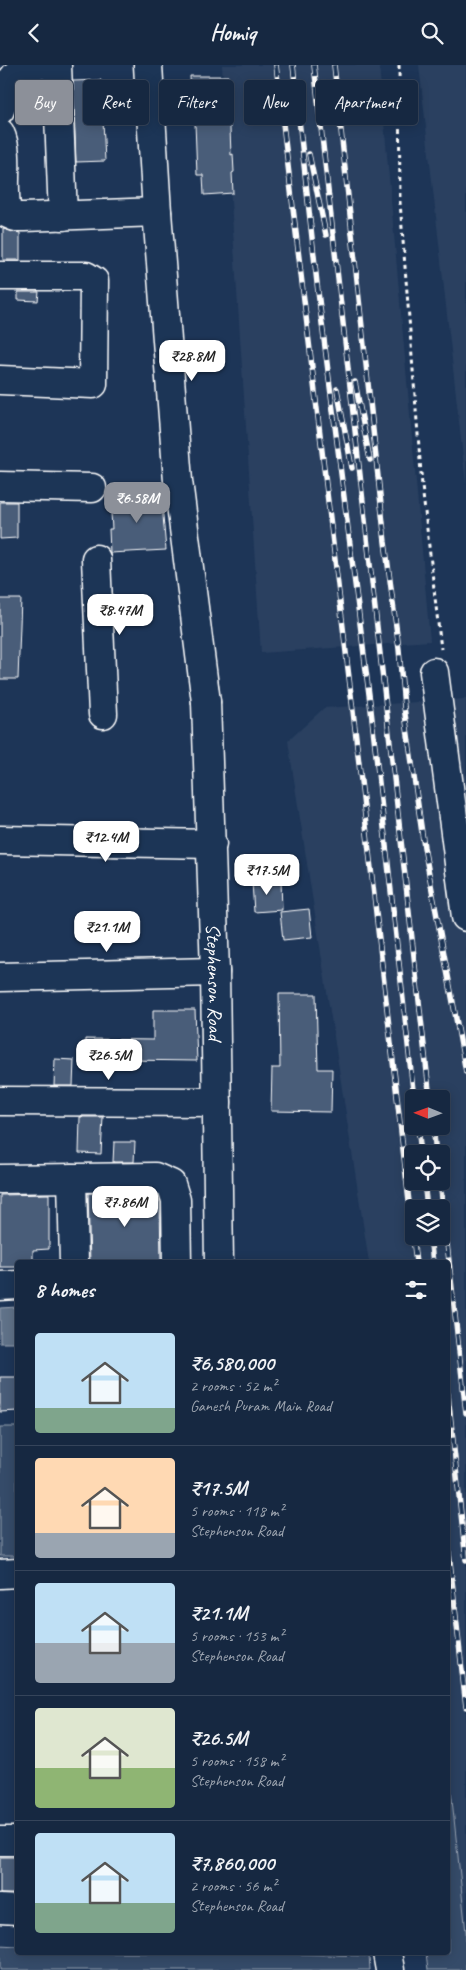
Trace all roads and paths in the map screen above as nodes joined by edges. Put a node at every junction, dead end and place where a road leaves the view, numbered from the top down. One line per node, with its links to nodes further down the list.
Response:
1 (40, 65): 5 (street)
2 (57, 65): 8 (street)
3 (148, 65): 7 (street, Stephenson Road)
4 (399, 65): 14 (path)
5 (0, 110)
6 (0, 133): 8 (street)
7 (157, 212): 8 (street); 17 (street, Stephenson Road)
8 (63, 216)
9 (0, 276): 10 (street)
10 (0, 380)
11 (0, 486): 12 (street)
12 (92, 488)
13 (96, 559): 15 (street)
14 (439, 663): 18 (street)
15 (102, 714)
16 (0, 840): 17 (street)
17 (212, 844): 19 (street, Stephenson Road)
18 (466, 917)
19 (215, 972): 20 (street); 22 (street, Stephenson Road)
20 (0, 977)
21 (0, 1101): 22 (street)
22 (217, 1102): 27 (street, Stephenson Road)
23 (72, 1178): 24 (street); 25 (street); 26 (street)
24 (0, 1179)
25 (74, 1260)
26 (177, 1260)
27 (218, 1260)
28 (0, 1285): 29 (street)
29 (15, 1285)
30 (0, 1573): 31 (street)
31 (15, 1573)
32 (0, 1841): 33 (street)
33 (15, 1841)
34 (0, 1909): 35 (street)
35 (15, 1910)
36 (388, 1955): 37 (street)
37 (390, 1970)

